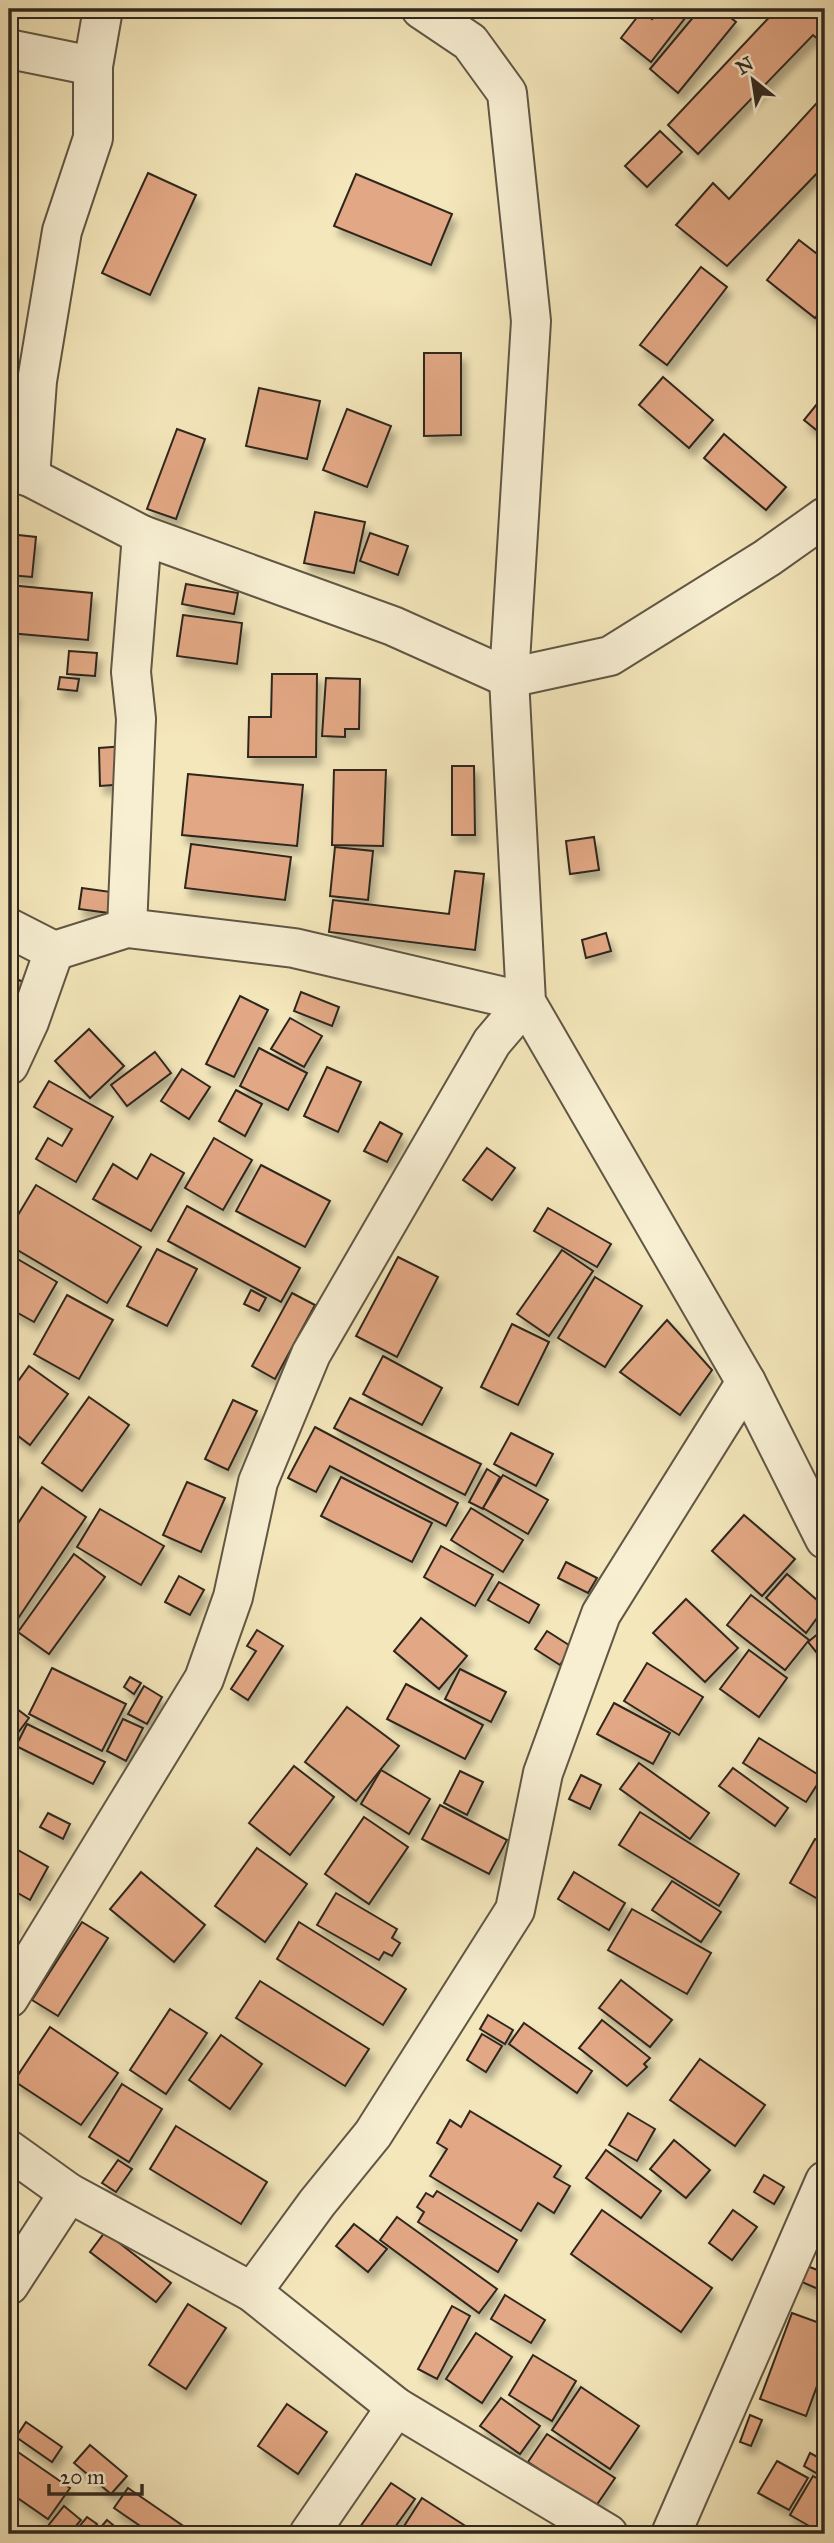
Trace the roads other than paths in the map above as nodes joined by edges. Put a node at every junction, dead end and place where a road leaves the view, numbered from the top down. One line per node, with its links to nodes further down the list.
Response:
1 (103, 9): 4 (street)
2 (421, 9): 8 (street)
3 (9, 49): 4 (street)
4 (93, 66): 5 (street)
5 (19, 474): 7 (street)
6 (825, 517): 8 (street)
7 (142, 535): 8 (street); 10 (street)
8 (509, 678): 12 (street)
9 (9, 928): 11 (street)
10 (127, 928): 11 (street); 12 (street)
11 (54, 951): 13 (street)
12 (526, 1002): 14 (street); 16 (street)
13 (9, 1065)
14 (746, 1382): 15 (street); 21 (street)
15 (825, 1539)
16 (9, 1998)
17 (9, 2150): 19 (street)
18 (825, 2181): 25 (street)
19 (69, 2193): 20 (street); 21 (street)
20 (9, 2285)
21 (252, 2292): 22 (street)
22 (396, 2407): 23 (street); 24 (street)
23 (309, 2534)
24 (608, 2534)
25 (671, 2534)

